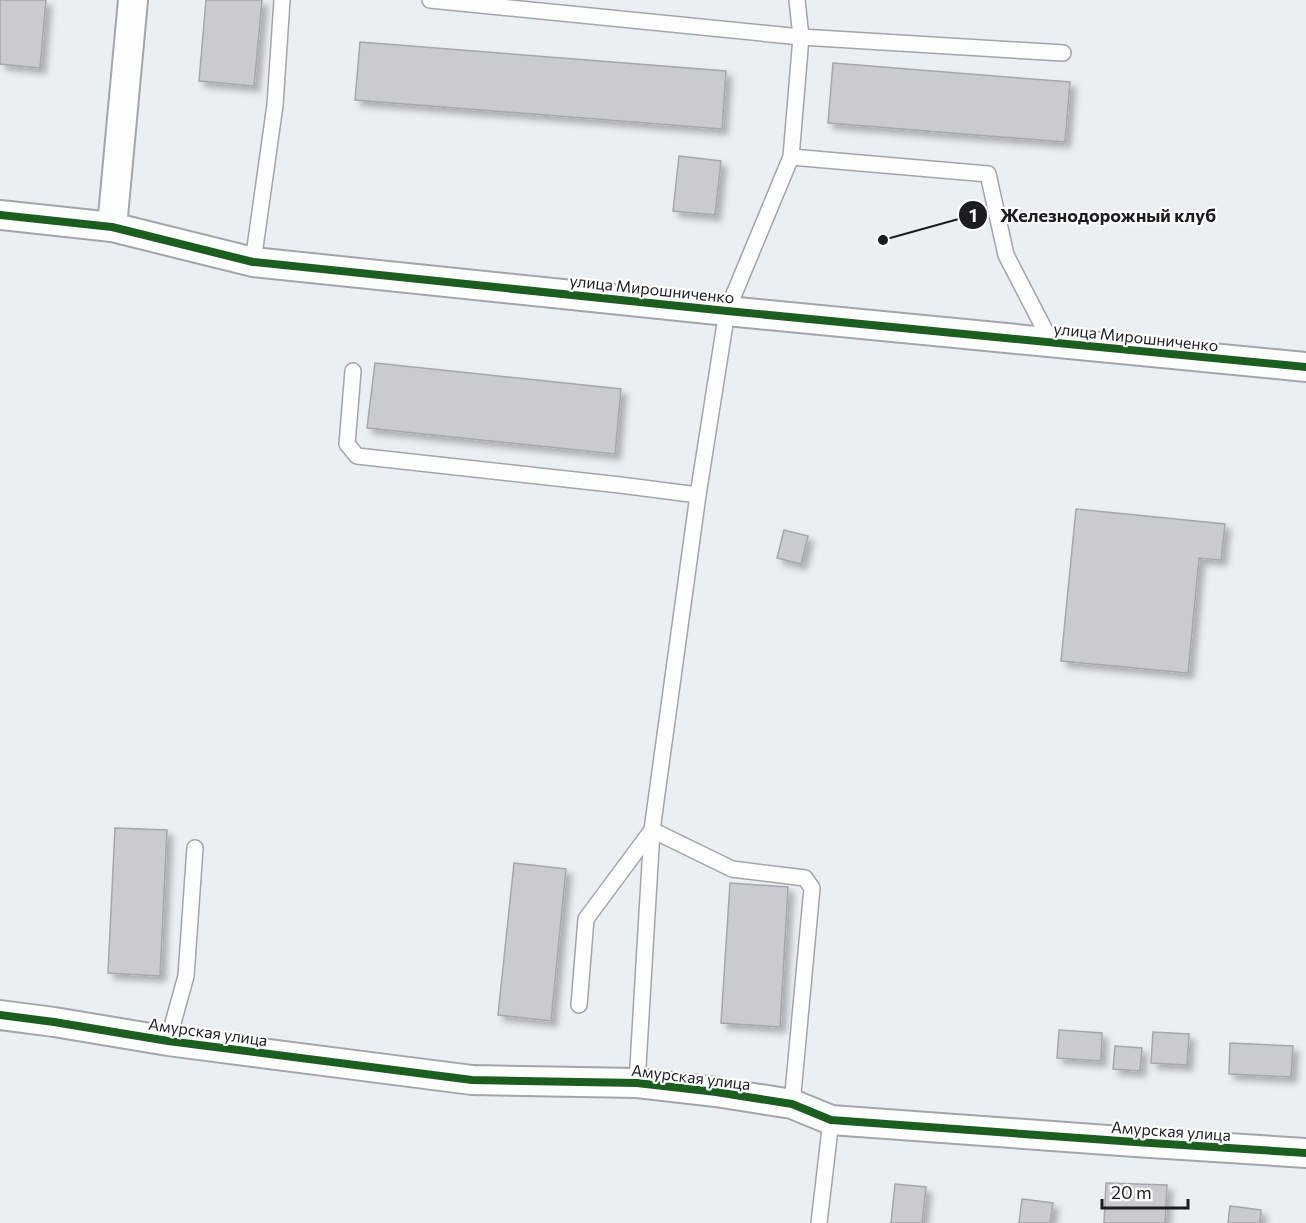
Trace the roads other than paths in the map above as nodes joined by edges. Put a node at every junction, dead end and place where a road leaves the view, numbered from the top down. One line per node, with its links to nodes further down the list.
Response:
1 (133, 0): 9 (street)
2 (282, 0): 10 (lane)
3 (430, 0): 5 (lane)
4 (797, 0): 5 (lane)
5 (801, 37): 6 (lane); 7 (lane)
6 (1063, 53)
7 (791, 157): 11 (lane); 12 (lane)
8 (0, 215): 9 (street, улица Мирошниченко)
9 (112, 227): 10 (street, улица Мирошниченко)
10 (253, 261): 11 (street, улица Мирошниченко)
11 (727, 311): 12 (street, улица Мирошниченко); 15 (lane)
12 (1051, 342): 13 (street, улица Мирошниченко)
13 (1306, 367)
14 (353, 371): 15 (lane)
15 (698, 495): 16 (lane)
16 (652, 830): 18 (lane); 21 (lane); 22 (lane)
17 (195, 848): 20 (lane)
18 (579, 1005)
19 (0, 1016): 20 (street, Амурская улица)
20 (168, 1041): 21 (street, Амурская улица)
21 (637, 1083): 22 (street, Амурская улица)
22 (792, 1104): 23 (street, Амурская улица)
23 (831, 1120): 24 (street, Амурская улица); 25 (lane)
24 (1306, 1153)
25 (819, 1223)

